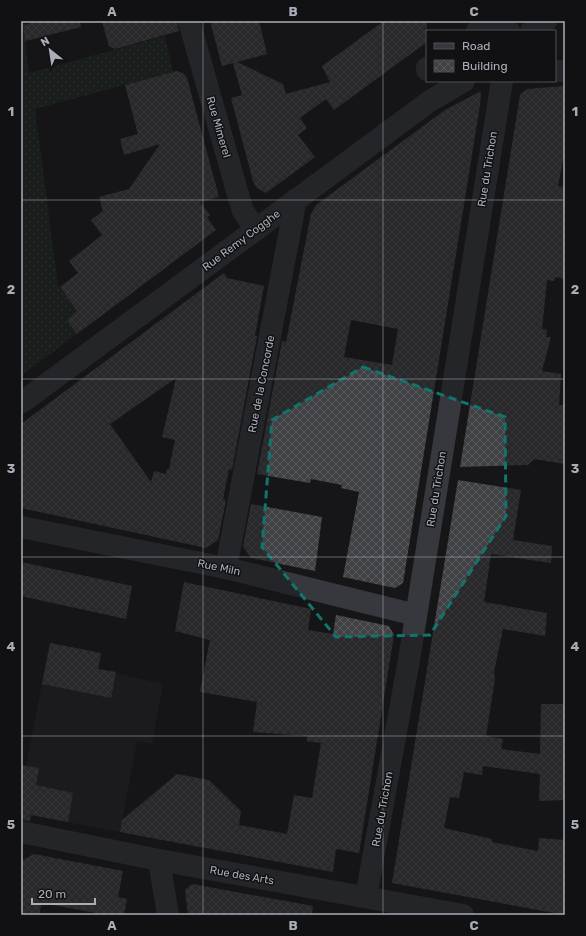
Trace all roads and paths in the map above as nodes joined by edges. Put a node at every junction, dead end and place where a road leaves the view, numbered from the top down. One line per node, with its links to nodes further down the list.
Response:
1 (189, 21): 10 (street, Rue Mimerel)
2 (546, 21): 5 (street)
3 (478, 30): 4 (street)
4 (505, 30)
5 (532, 30)
6 (460, 82): 8 (street, Rue Remy Cogghe)
7 (502, 82): 14 (street, Rue du Trichon)
8 (436, 88): 9 (street, Rue Remy Cogghe)
9 (296, 199): 10 (street, Rue Remy Cogghe); 13 (street, Rue de la Concorde)
10 (256, 230): 11 (street, Rue Remy Cogghe)
11 (21, 403)
12 (21, 527): 13 (street, Rue Miln)
13 (226, 568): 14 (street, Rue Miln)
14 (416, 615): 17 (street, Rue du Trichon)
15 (21, 832): 16 (street, Rue des Arts)
16 (159, 860): 17 (street, Rue des Arts); 18 (street)
17 (366, 897): 19 (street, Rue des Arts)
18 (168, 915)
19 (463, 915)

